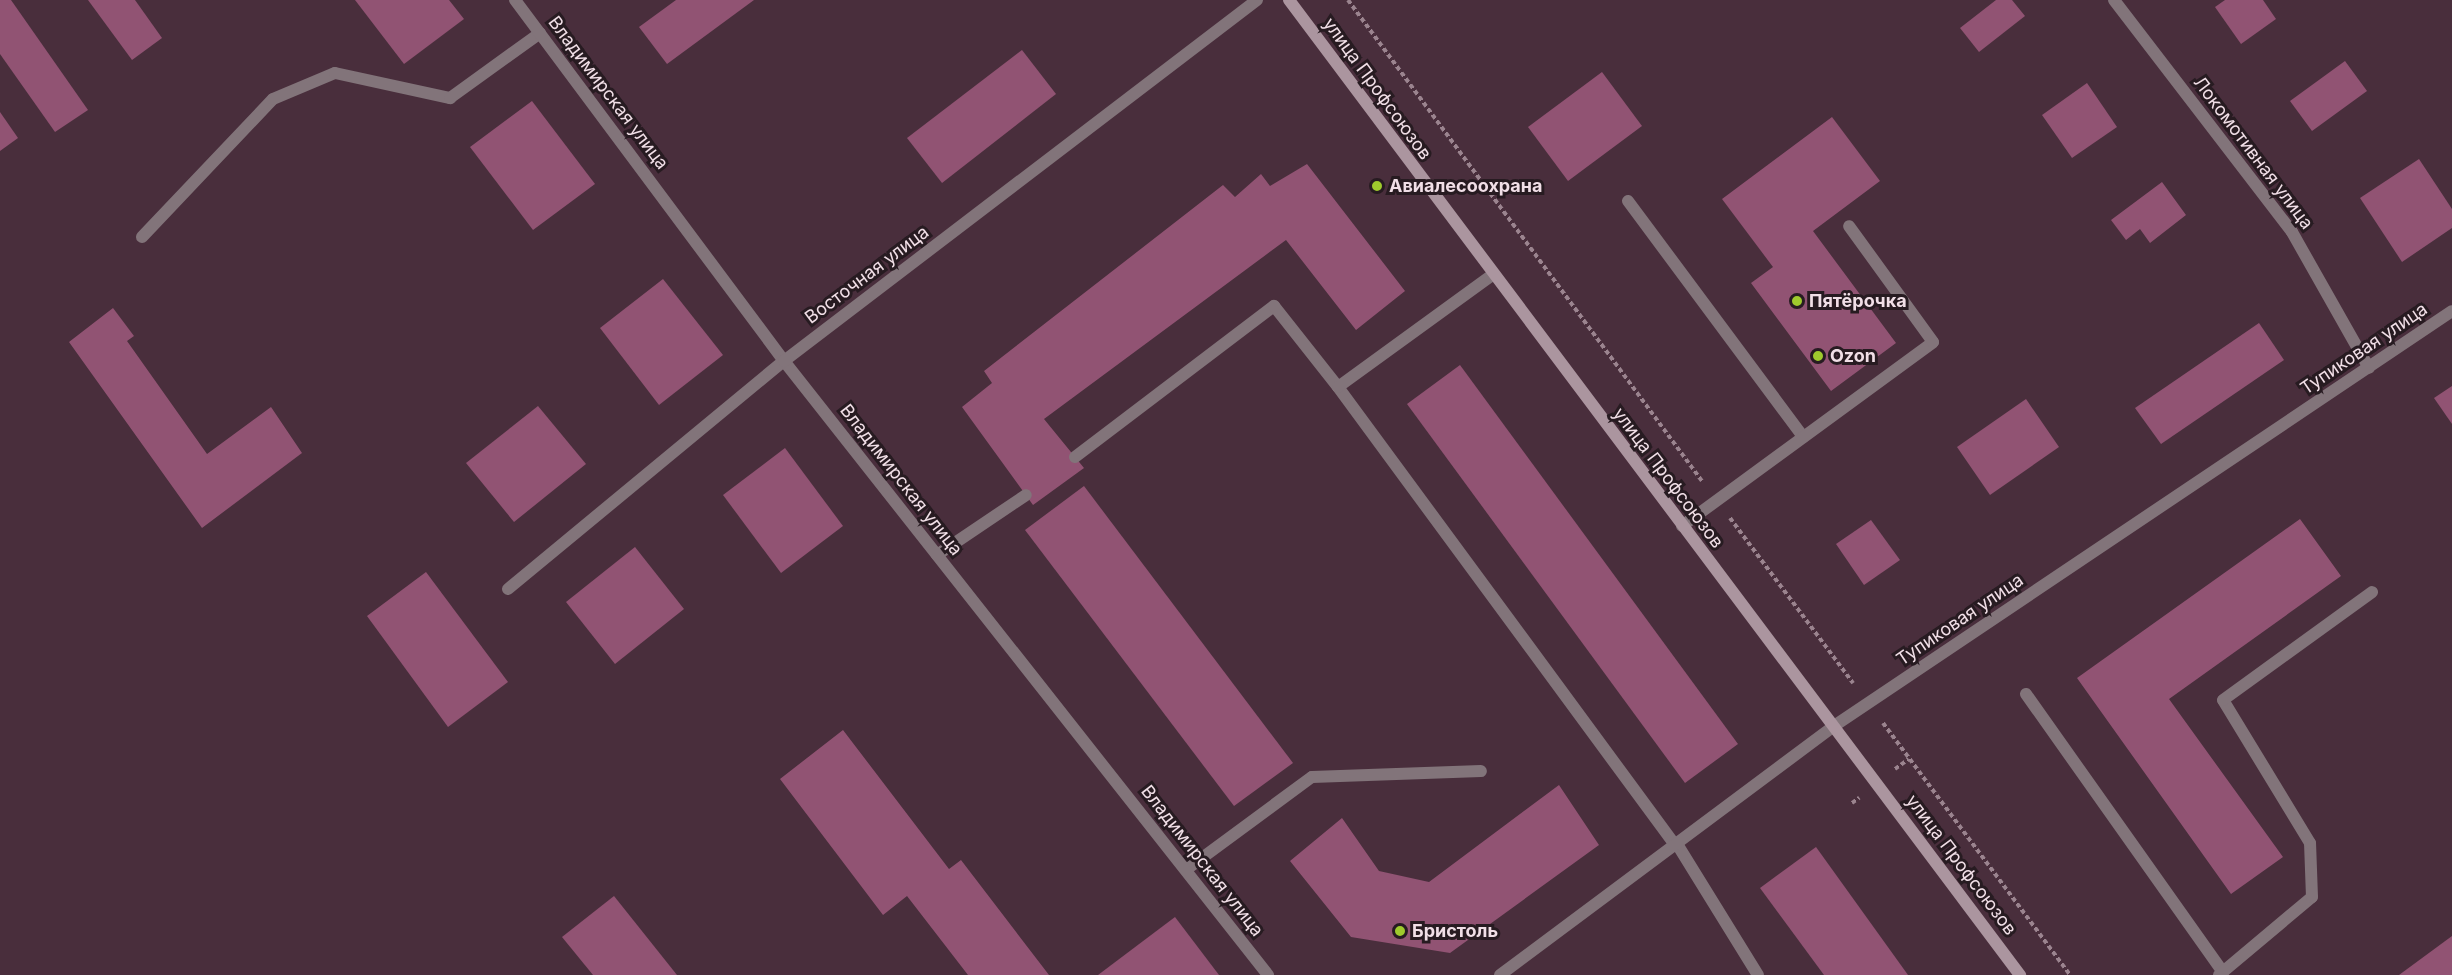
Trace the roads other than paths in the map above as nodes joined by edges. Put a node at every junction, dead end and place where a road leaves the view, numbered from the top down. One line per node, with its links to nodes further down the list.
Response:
1 (515, 0): 5 (street, Владимирская улица)
2 (1257, 0): 11 (street, Восточная улица)
3 (1289, 0): 9 (main road, улица Профсоюзов)
4 (2114, 0): 12 (street, Локомотивная улица)
5 (540, 33): 8 (street); 11 (street, Владимирская улица)
6 (1628, 201): 14 (street)
7 (1849, 226): 14 (street)
8 (142, 237)
9 (1492, 275): 13 (street); 17 (main road, улица Профсоюзов)
10 (2452, 311): 12 (street, Тупиковая улица)
11 (784, 361): 18 (street, Владимирская улица); 19 (street, Восточная улица)
12 (2369, 368): 22 (street, Тупиковая улица)
13 (1338, 387): 15 (street); 24 (street)
14 (1803, 437): 17 (street)
15 (1075, 456)
16 (1026, 495): 18 (street)
17 (1682, 526): 22 (main road, улица Профсоюзов)
18 (937, 555): 25 (street, Владимирская улица)
19 (508, 589)
20 (2372, 592): 26 (street)
21 (2026, 694): 26 (street)
22 (1834, 726): 24 (street, Тупиковая улица); 30 (main road, улица Профсоюзов)
23 (1481, 771): 25 (street)
24 (1676, 845): 28 (street, Тупиковая улица); 29 (street)
25 (1187, 869): 27 (street, Владимирская улица)
26 (2221, 973)
27 (1268, 975)
28 (1500, 975)
29 (1758, 975)
30 (2020, 975)

